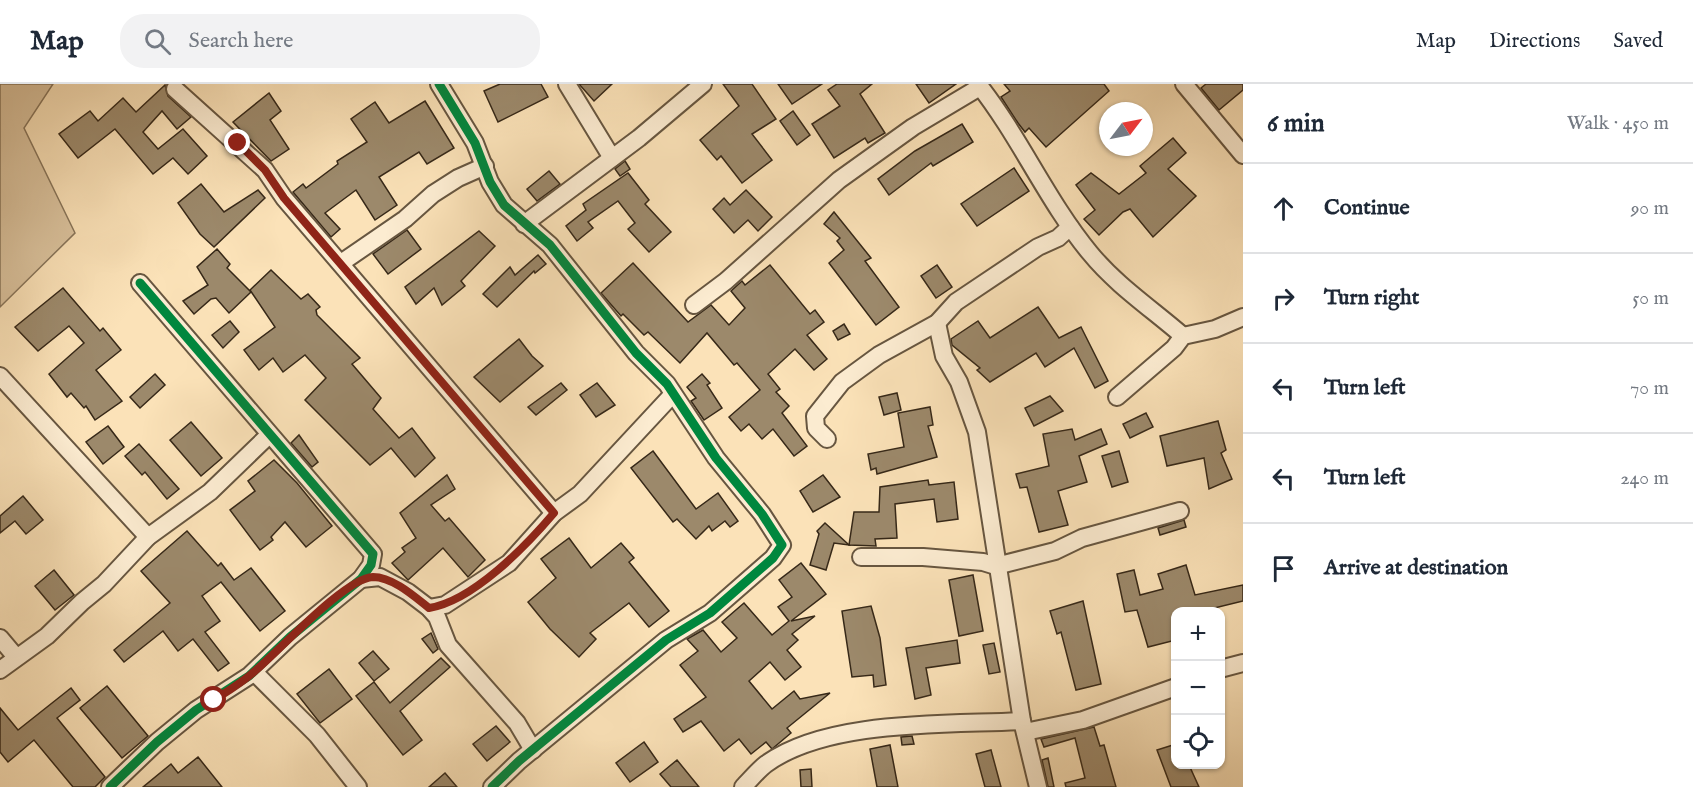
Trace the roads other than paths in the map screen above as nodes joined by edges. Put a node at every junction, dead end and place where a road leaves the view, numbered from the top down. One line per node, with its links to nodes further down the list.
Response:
1 (439, 84): 9 (street)
2 (567, 84): 8 (street)
3 (703, 84): 8 (street)
4 (1184, 84): 7 (street)
5 (979, 86): 11 (street); 14 (street)
6 (175, 89): 12 (street)
7 (1243, 155)
8 (612, 158): 10 (street)
9 (485, 166): 10 (street); 12 (street)
10 (524, 224): 19 (street)
11 (1070, 226): 16 (street); 17 (street)
12 (341, 263): 24 (street)
13 (140, 283): 21 (street)
14 (694, 305)
15 (1243, 317): 17 (street)
16 (937, 323): 22 (street); 27 (street)
17 (1183, 336): 20 (street)
18 (0, 376): 25 (street)
19 (673, 394): 24 (street); 38 (street)
20 (1117, 397)
21 (269, 435): 25 (street); 28 (street)
22 (827, 439)
23 (1180, 511): 27 (street)
24 (554, 513): 29 (street)
25 (148, 537): 31 (street)
26 (861, 557): 27 (street)
27 (996, 566): 37 (street)
28 (376, 571): 29 (street); 35 (street)
29 (437, 607): 38 (street)
30 (0, 638): 31 (street)
31 (16, 657): 34 (street)
32 (1243, 663): 33 (street)
33 (1225, 668)
34 (0, 670)
35 (254, 672): 39 (street); 40 (street)
36 (1171, 689): 37 (street)
37 (1024, 727): 42 (street); 43 (street)
38 (533, 750): 41 (street)
39 (110, 787)
40 (358, 787)
41 (492, 787)
42 (743, 787)
43 (1038, 787)

